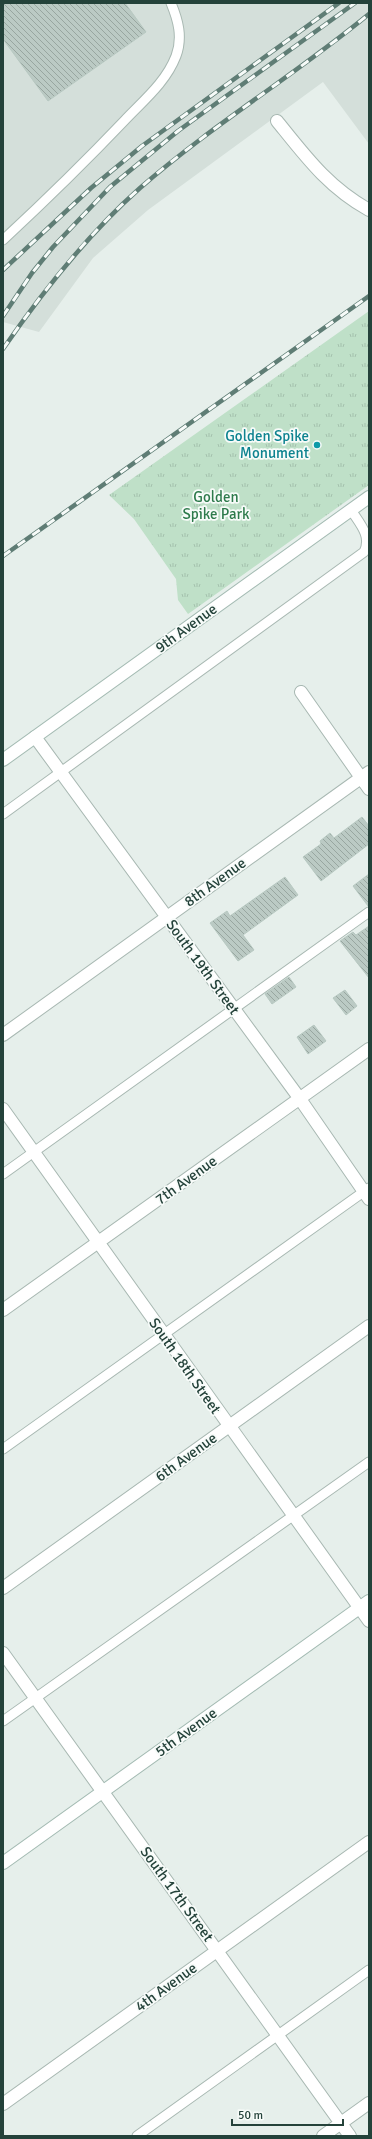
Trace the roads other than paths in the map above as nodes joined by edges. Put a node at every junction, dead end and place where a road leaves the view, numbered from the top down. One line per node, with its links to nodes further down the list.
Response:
1 (171, 3): 4 (lane)
2 (277, 121): 3 (street)
3 (369, 210)
4 (3, 240)
5 (369, 497): 6 (street, 9th Avenue)
6 (351, 510): 8 (street, 9th Avenue); 10 (lane)
7 (301, 692): 11 (street)
8 (35, 737): 9 (street, 9th Avenue); 10 (street, South 19th Street)
9 (3, 760)
10 (61, 772): 13 (lane); 15 (street, South 19th Street)
11 (365, 775): 12 (street); 15 (street, 8th Avenue)
12 (369, 789)
13 (3, 814)
14 (369, 912): 16 (lane)
15 (166, 917): 16 (street, South 19th Street); 17 (street, 8th Avenue)
16 (233, 1010): 19 (street, South 19th Street); 21 (lane)
17 (3, 1035)
18 (369, 1049): 19 (street, 7th Avenue)
19 (300, 1099): 23 (street, South 19th Street); 24 (street, 7th Avenue)
20 (3, 1109): 21 (street, South 18th Street)
21 (34, 1152): 22 (lane); 24 (street, South 18th Street)
22 (3, 1174)
23 (367, 1193): 27 (lane)
24 (98, 1243): 25 (street, 7th Avenue); 27 (street, South 18th Street)
25 (3, 1310)
26 (369, 1326): 28 (street, 6th Avenue)
27 (163, 1334): 28 (street, South 18th Street); 29 (lane)
28 (228, 1426): 31 (street, South 18th Street); 32 (street, 6th Avenue)
29 (3, 1449)
30 (369, 1462): 31 (lane)
31 (293, 1516): 33 (street, South 18th Street); 36 (lane)
32 (3, 1588)
33 (364, 1605): 34 (street, South 18th Street); 38 (street, 5th Avenue)
34 (369, 1621)
35 (3, 1653): 36 (street, South 17th Street)
36 (35, 1698): 37 (lane); 38 (street, South 17th Street)
37 (3, 1721)
38 (103, 1792): 40 (street, 5th Avenue); 41 (street, South 17th Street)
39 (369, 1842): 41 (street, 4th Avenue)
40 (3, 1863)
41 (217, 1951): 43 (street, South 17th Street); 45 (street, 4th Avenue)
42 (369, 1970): 43 (lane)
43 (278, 2036): 46 (street, South 17th Street); 47 (lane)
44 (369, 2103): 46 (street)
45 (3, 2104)
46 (341, 2123): 48 (street); 49 (street, South 17th Street)
47 (137, 2136)
48 (323, 2136)
49 (350, 2136)

